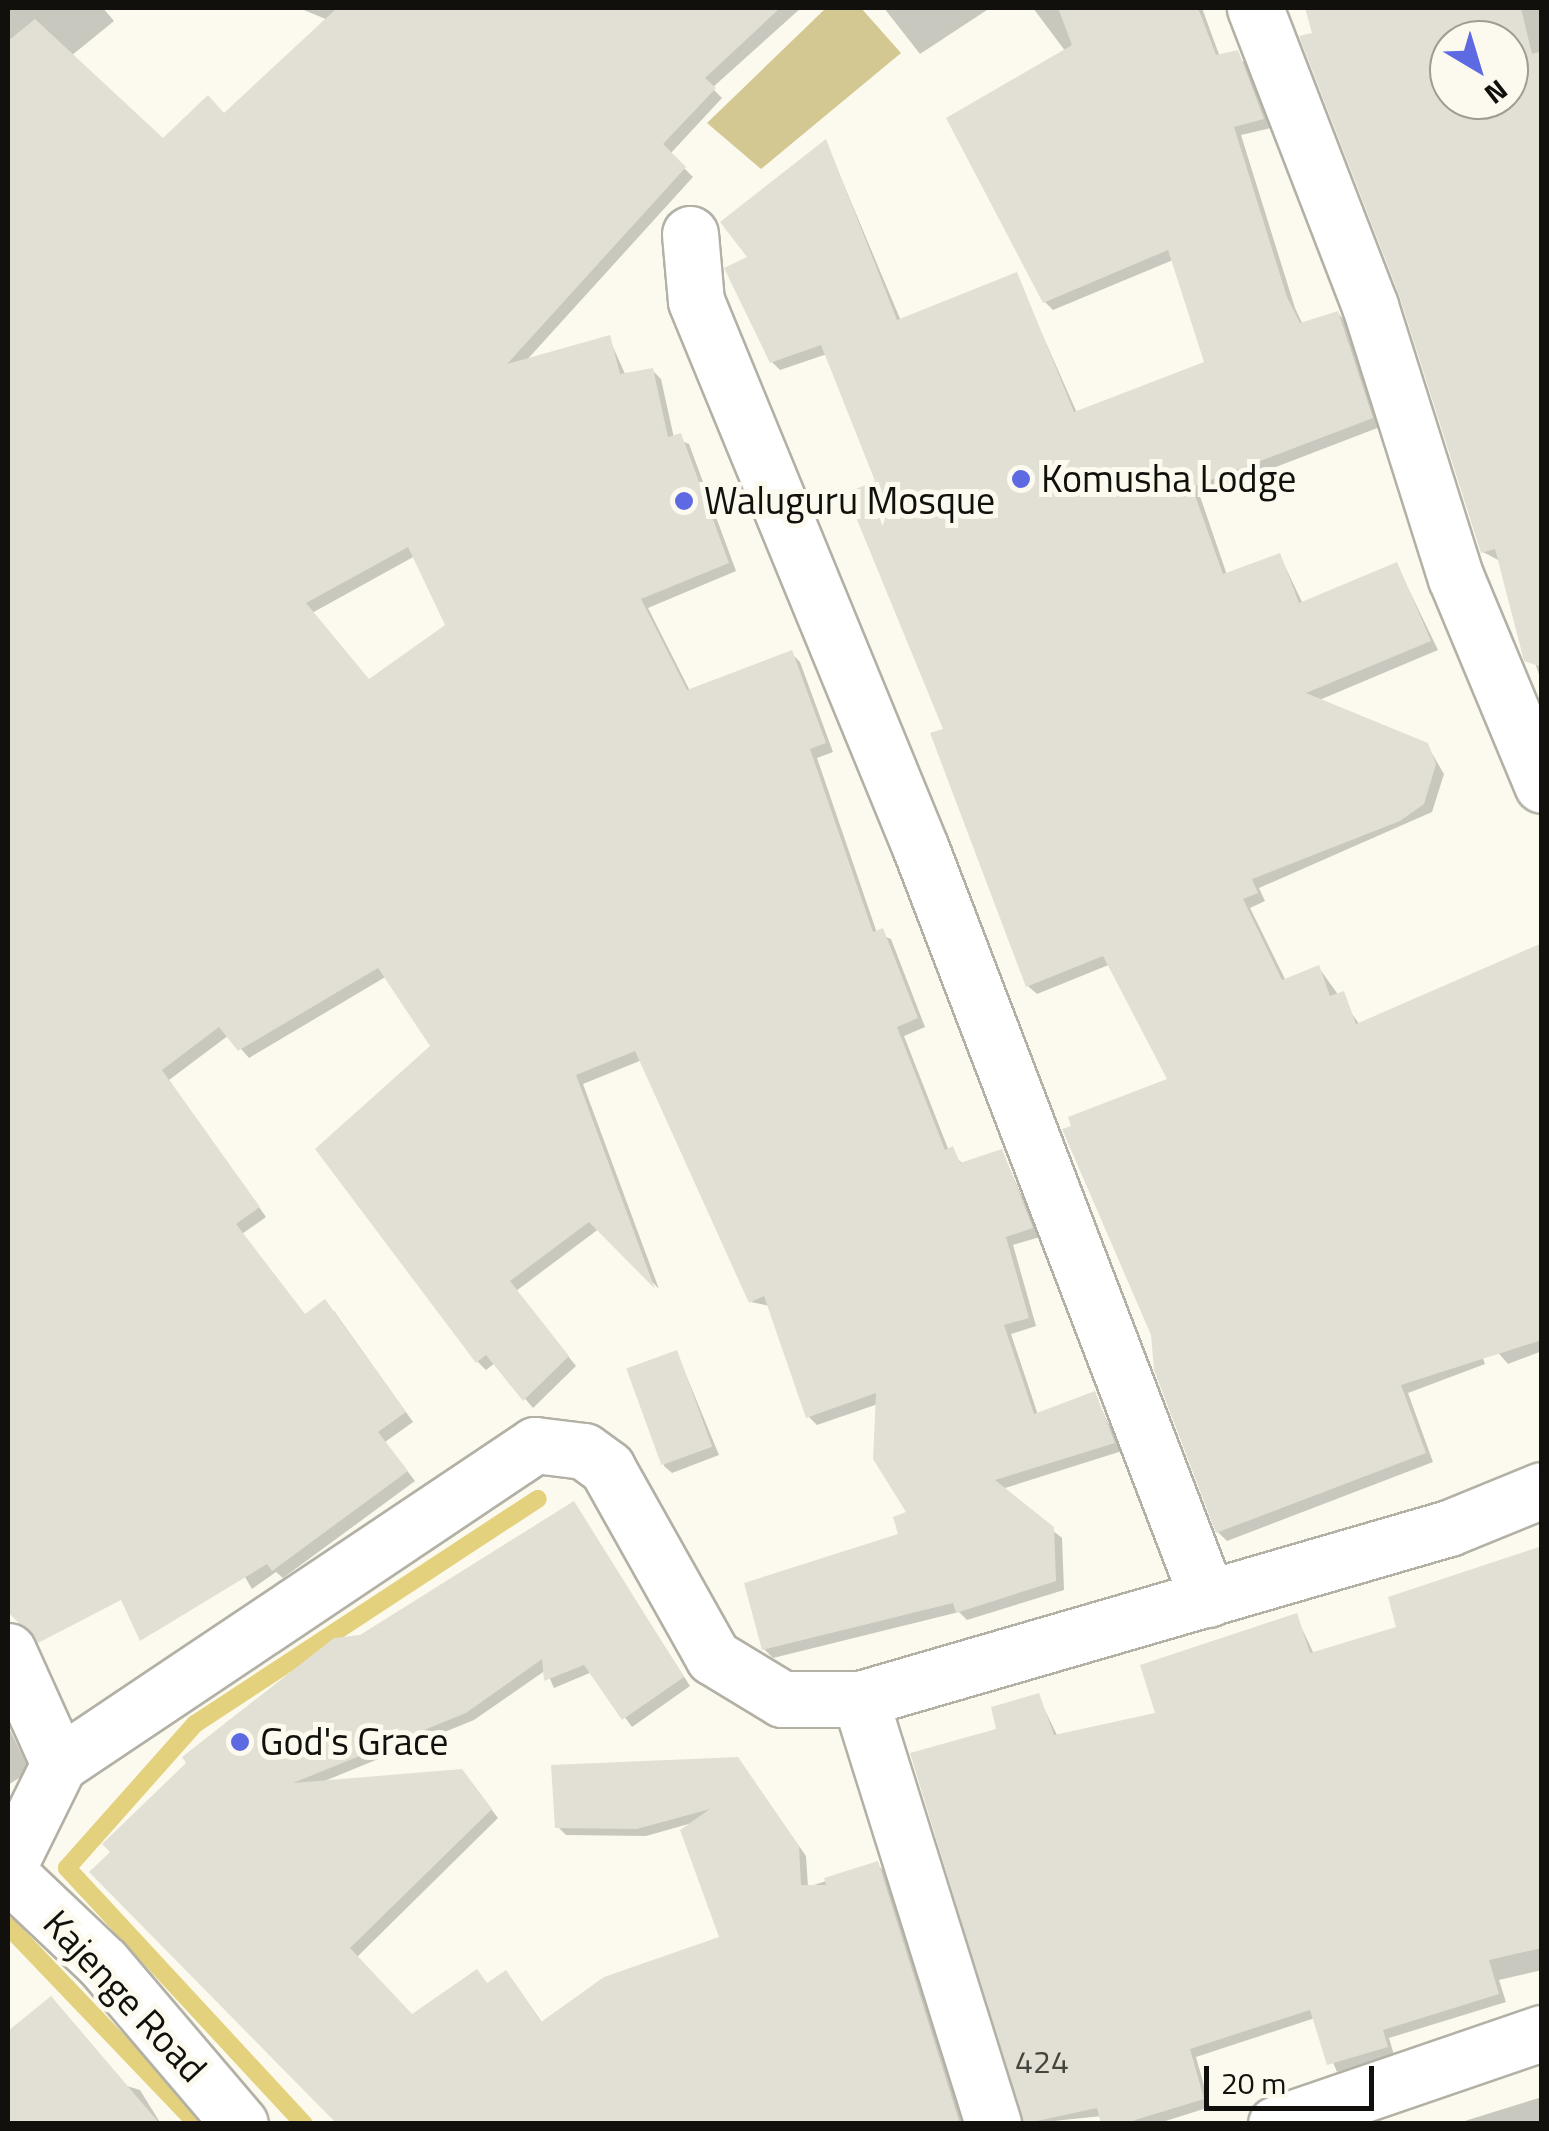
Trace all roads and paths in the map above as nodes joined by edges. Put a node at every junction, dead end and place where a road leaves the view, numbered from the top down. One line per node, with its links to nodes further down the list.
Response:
1 (1255, 8): 3 (street)
2 (690, 234): 5 (street)
3 (1542, 786)
4 (1542, 1490): 5 (street)
5 (1208, 1598): 7 (street)
6 (8, 1650): 8 (street)
7 (860, 1700): 8 (street); 12 (street)
8 (58, 1764): 9 (street)
9 (8, 1870): 11 (street, Kajenge Road)
10 (1542, 2034): 13 (street)
11 (240, 2124)
12 (994, 2124)
13 (1276, 2124)

